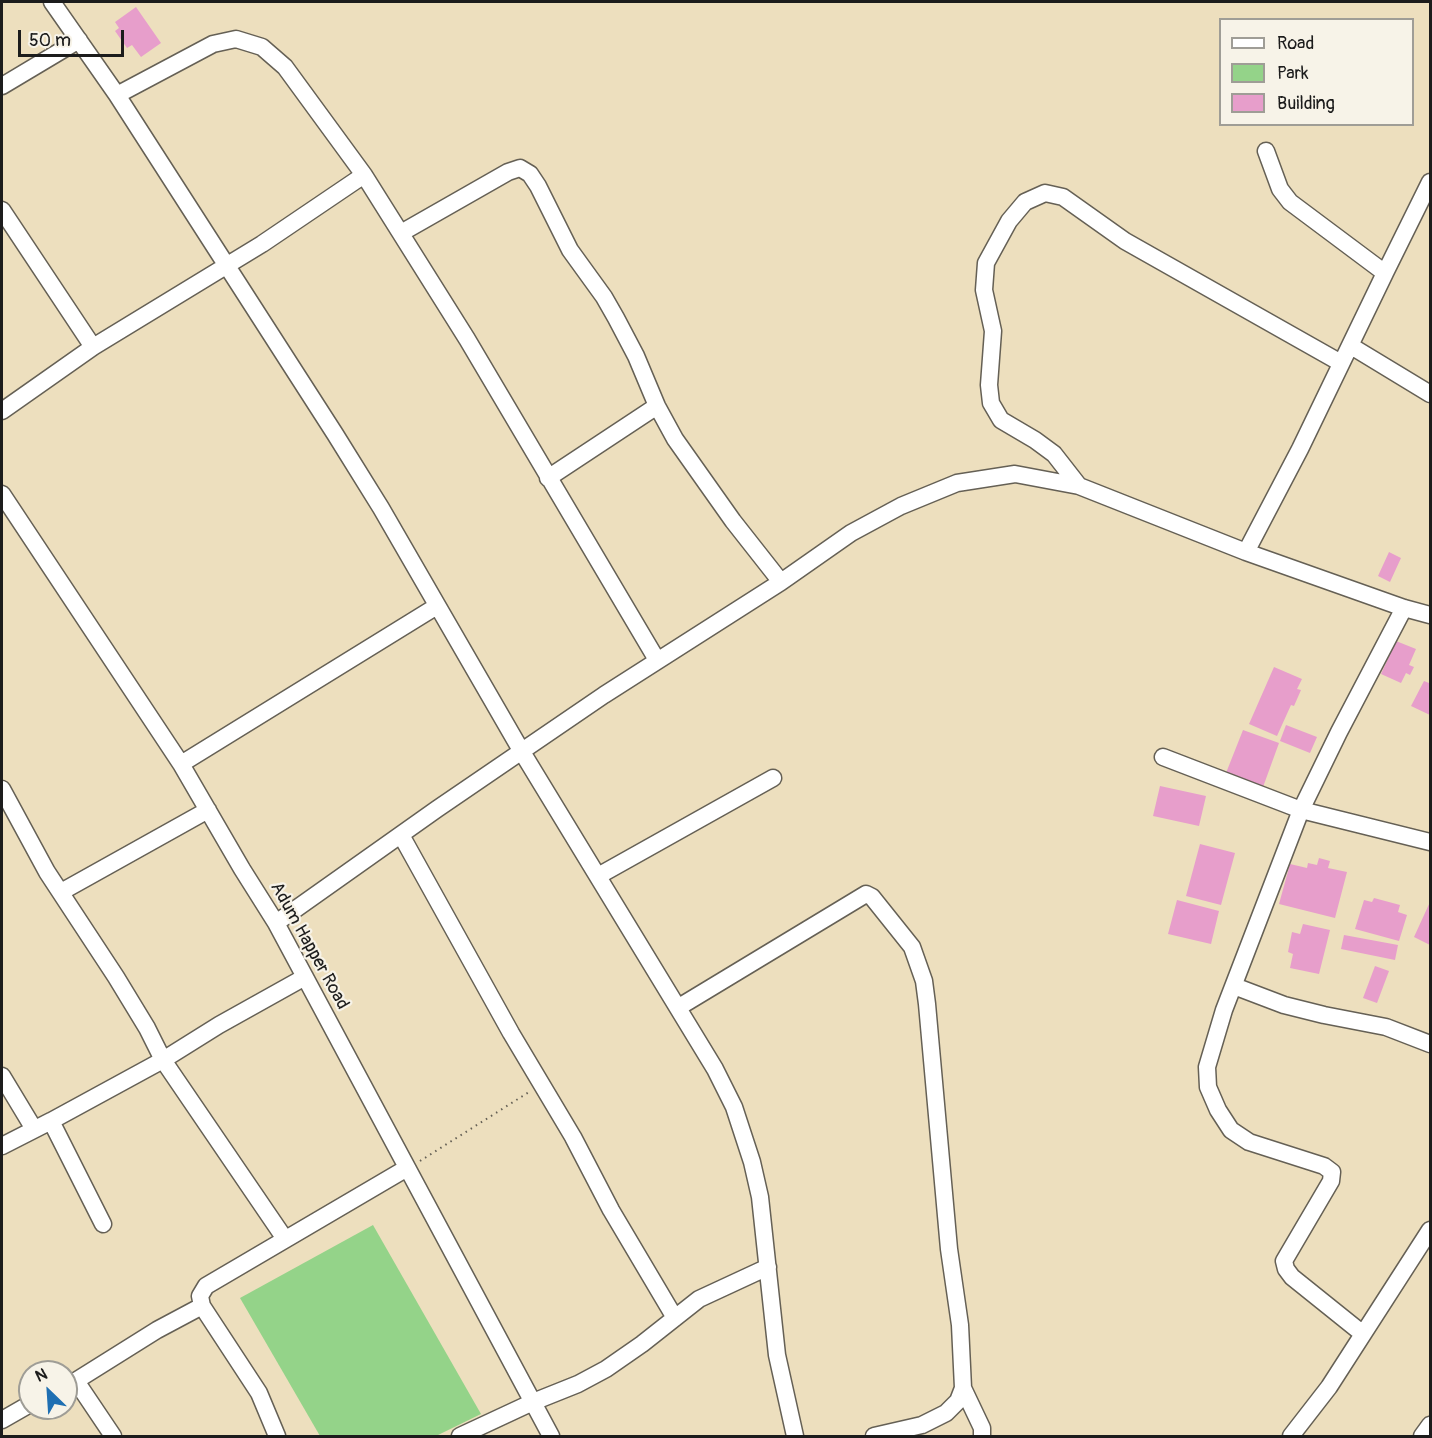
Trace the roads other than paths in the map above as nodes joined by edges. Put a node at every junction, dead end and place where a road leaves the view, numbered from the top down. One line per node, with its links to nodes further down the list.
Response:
1 (52, 2): 2 (street)
2 (79, 40): 3 (street); 4 (street)
3 (2, 86)
4 (117, 94): 6 (street); 10 (street)
5 (1266, 152): 11 (street)
6 (364, 175): 9 (street); 10 (street)
7 (1431, 182): 11 (street)
8 (2, 210): 13 (street)
9 (401, 233): 16 (street); 18 (street)
10 (227, 265): 13 (street); 23 (street)
11 (1385, 273): 12 (street)
12 (1351, 346): 14 (street); 15 (street)
13 (93, 347): 17 (street)
14 (1341, 363): 19 (street); 21 (street)
15 (1431, 394)
16 (657, 405): 18 (street); 22 (street)
17 (2, 411)
18 (548, 478): 26 (street)
19 (1079, 486): 21 (street); 22 (street)
20 (2, 495): 29 (street, Adum Happer Road)
21 (1246, 552): 24 (street)
22 (781, 582): 26 (street)
23 (437, 606): 27 (street); 29 (street)
24 (1404, 608): 25 (street); 33 (street)
25 (1431, 615)
26 (657, 660): 27 (street)
27 (522, 752): 34 (street); 36 (street)
28 (1163, 757): 33 (street)
29 (181, 764): 32 (street, Adum Happer Road)
30 (773, 778): 36 (street)
31 (2, 789): 37 (street)
32 (208, 810): 37 (street); 38 (street, Adum Happer Road)
33 (1301, 810): 35 (street); 40 (street)
34 (401, 835): 38 (street); 54 (street)
35 (1431, 842)
36 (598, 876): 41 (street)
37 (61, 892): 43 (street)
38 (276, 923): 39 (street, Adum Happer Road)
39 (305, 977): 43 (street); 48 (street, Adum Happer Road)
40 (1234, 986): 42 (street); 55 (street)
41 (679, 1007): 52 (street); 57 (street)
42 (1431, 1044)
43 (163, 1060): 45 (street); 51 (street)
44 (2, 1076): 46 (street)
45 (51, 1121): 46 (street); 49 (street)
46 (34, 1129): 47 (street)
47 (2, 1146)
48 (408, 1168): 51 (street); 59 (street, Adum Happer Road)
49 (103, 1224)
50 (1431, 1230): 55 (street)
51 (285, 1239): 53 (street)
52 (768, 1267): 54 (street); 67 (street)
53 (202, 1306): 56 (street); 64 (street)
54 (675, 1318): 59 (street)
55 (1363, 1334): 70 (street)
56 (78, 1380)
57 (963, 1388): 68 (street); 69 (street)
58 (78, 1393): 63 (street)
59 (533, 1402): 65 (street); 66 (street, Adum Happer Road)
60 (18, 1411): 61 (street)
61 (2, 1420)
62 (1431, 1425): 71 (street)
63 (113, 1437)
64 (277, 1437)
65 (460, 1437)
66 (551, 1437)
67 (795, 1437)
68 (874, 1437)
69 (982, 1437)
70 (1291, 1437)
71 (1422, 1437)

